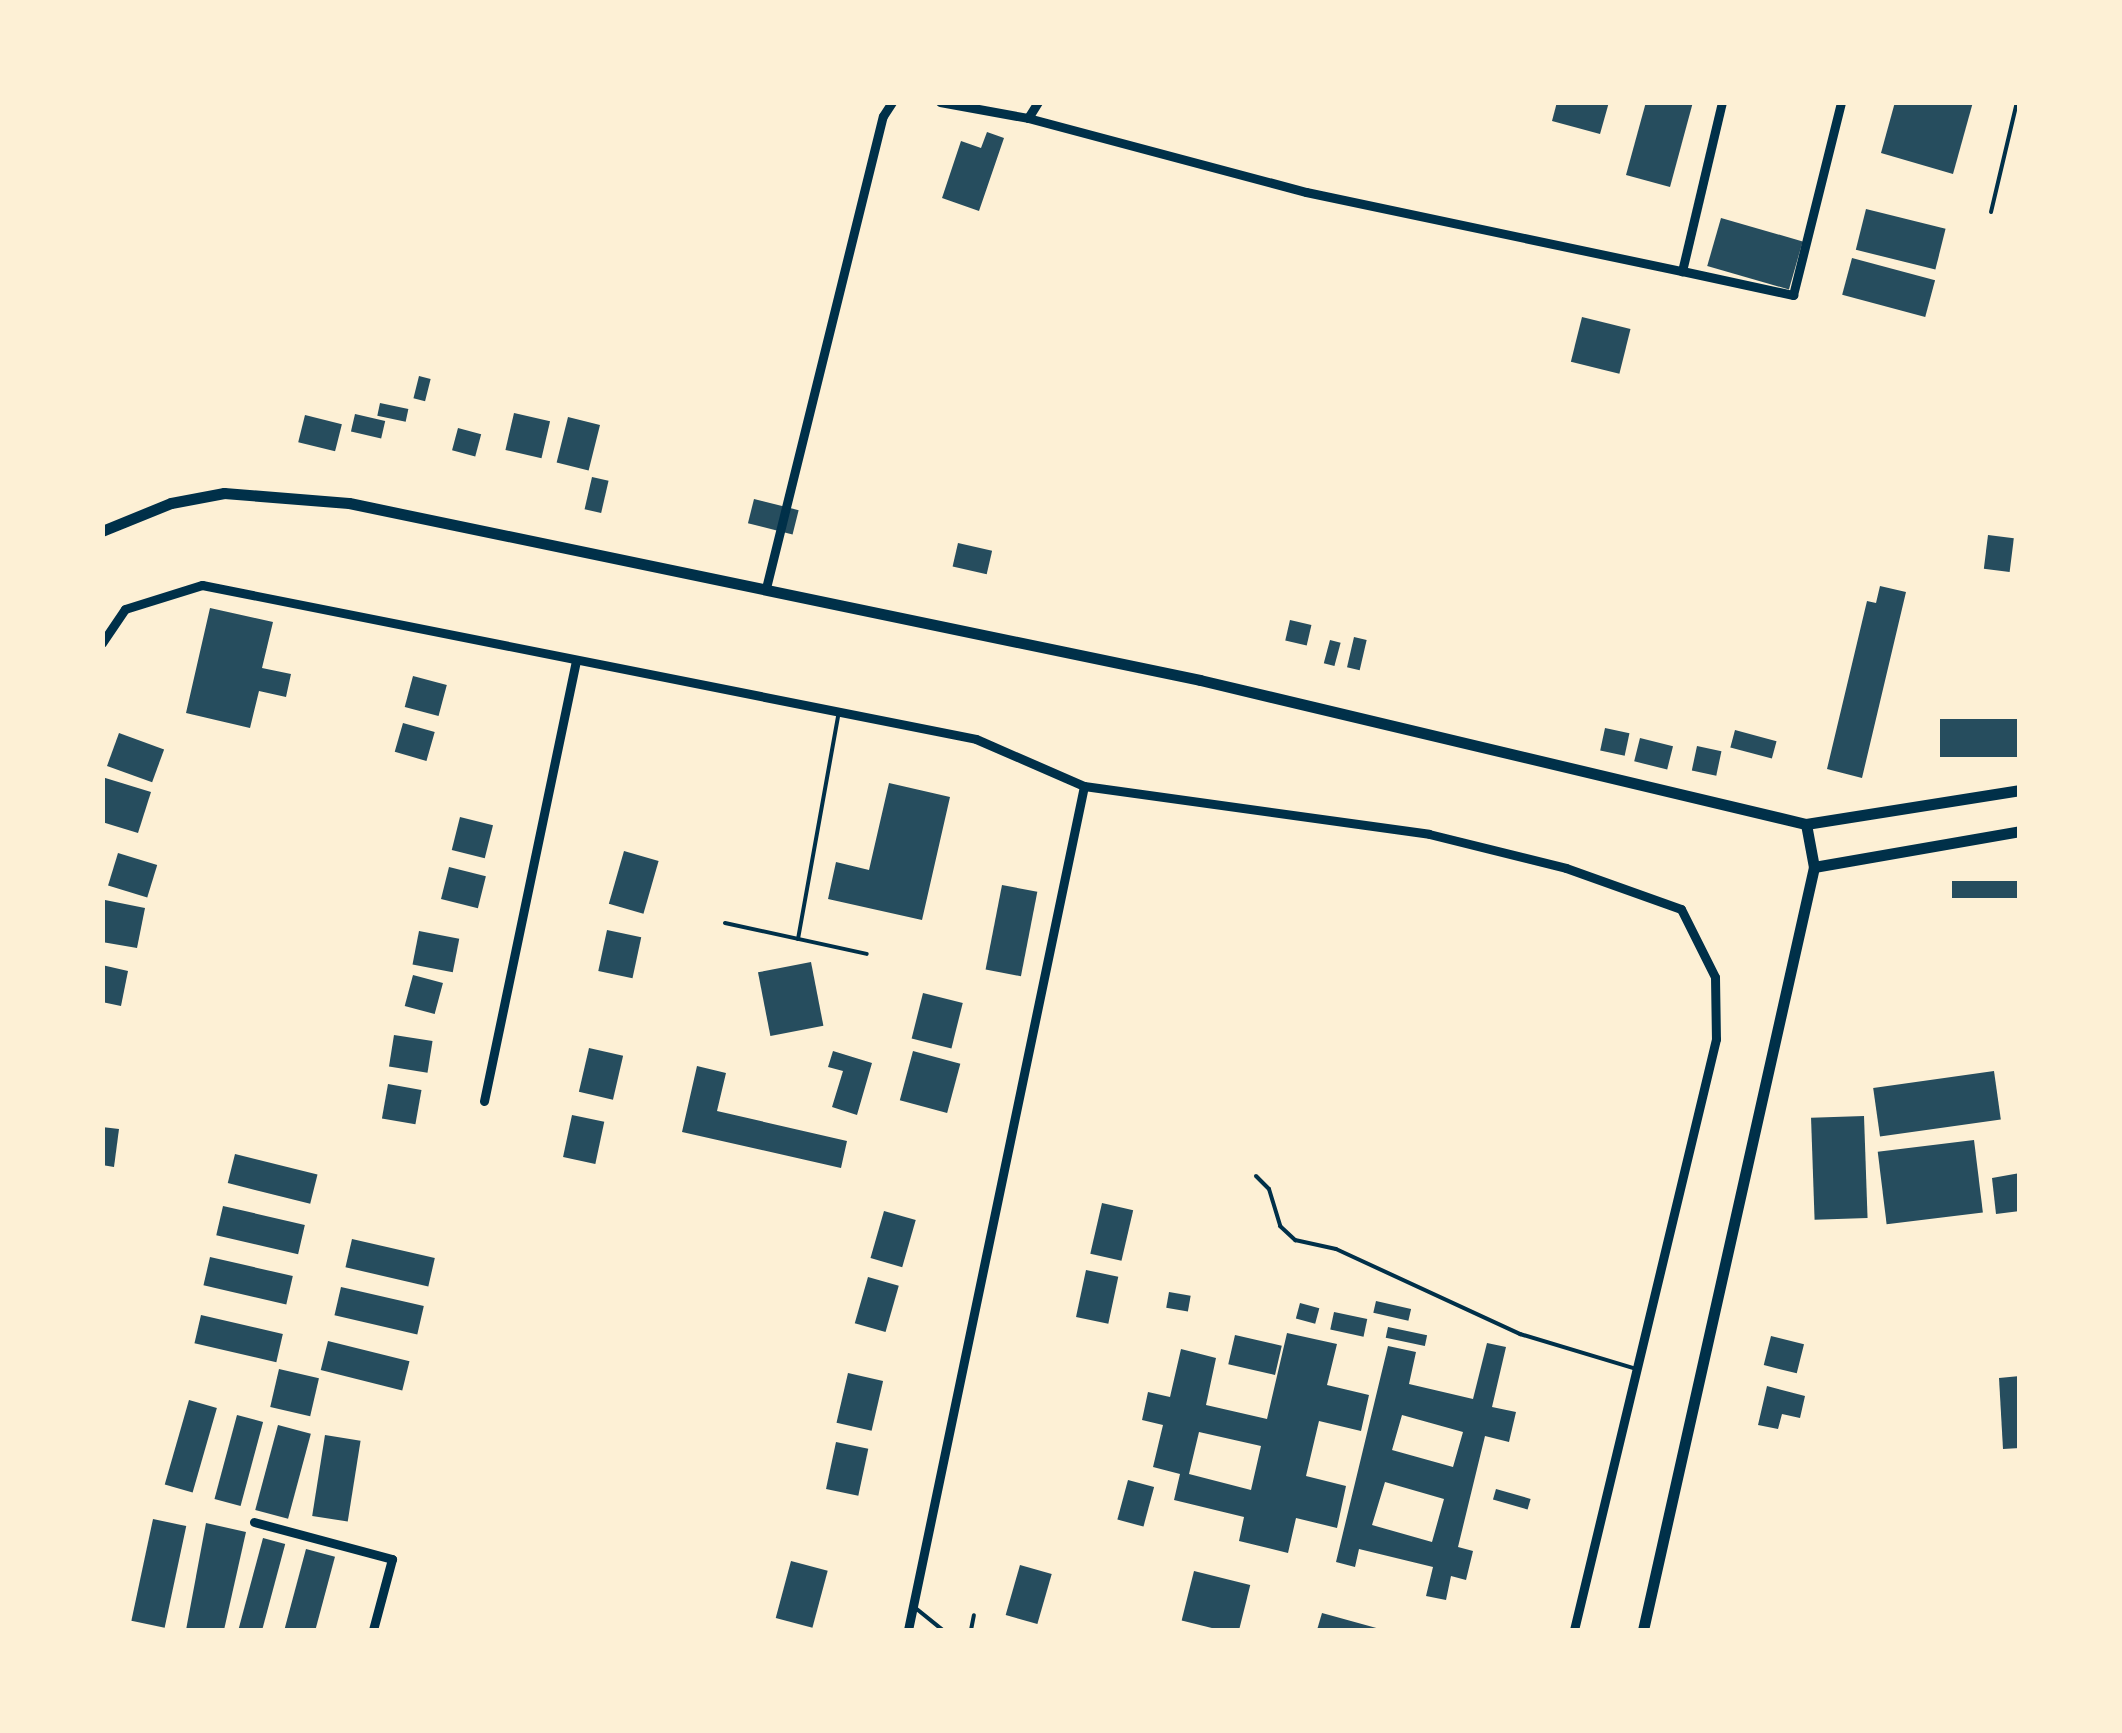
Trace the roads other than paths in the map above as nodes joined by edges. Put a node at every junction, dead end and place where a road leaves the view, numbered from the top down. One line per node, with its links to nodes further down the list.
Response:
1 (892, 102): 11 (street)
2 (940, 102): 7 (street)
3 (1038, 102): 7 (street)
4 (1722, 102): 9 (street)
5 (1840, 102): 9 (street)
6 (2018, 102): 8 (lane)
7 (1028, 118): 9 (street)
8 (1991, 212)
9 (1682, 271)
10 (102, 531): 11 (street)
11 (766, 588): 17 (street)
12 (102, 643): 13 (street)
13 (576, 660): 14 (street); 23 (street)
14 (839, 712): 15 (street); 21 (lane)
15 (1084, 786): 25 (street); 27 (street)
16 (2020, 790): 17 (street)
17 (1806, 824): 19 (street)
18 (2020, 831): 19 (street)
19 (1814, 866): 34 (street)
20 (724, 923): 21 (lane)
21 (798, 939): 22 (lane)
22 (866, 954)
23 (484, 1102)
24 (1256, 1176): 25 (lane)
25 (1637, 1369): 33 (street)
26 (254, 1522): 29 (street)
27 (913, 1606): 30 (street); 31 (lane)
28 (974, 1615): 32 (lane)
29 (373, 1630)
30 (908, 1630)
31 (943, 1630)
32 (971, 1630)
33 (1574, 1630)
34 (1643, 1630)

